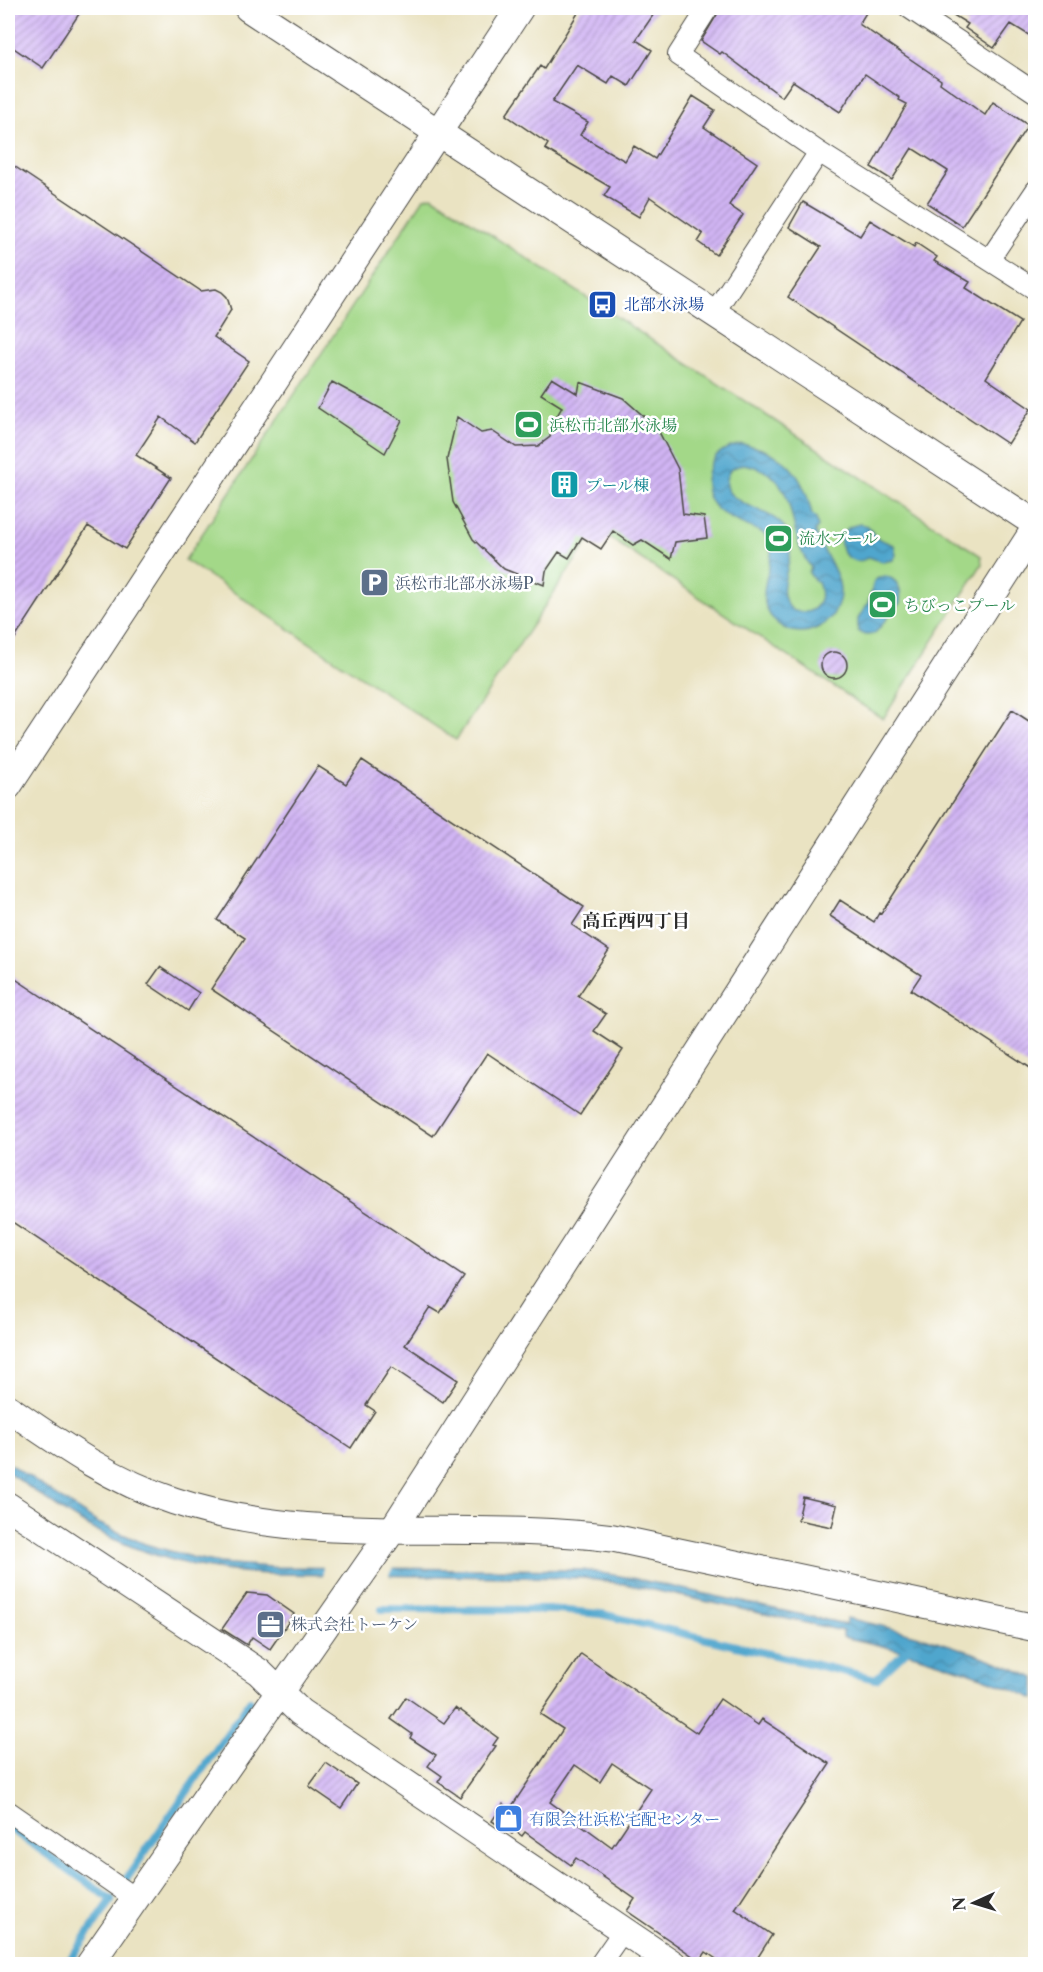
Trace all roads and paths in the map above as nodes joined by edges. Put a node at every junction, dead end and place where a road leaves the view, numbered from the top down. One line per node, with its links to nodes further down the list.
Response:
1 (249, 8): 6 (street)
2 (520, 8): 6 (street)
3 (708, 8): 7 (street)
4 (909, 8): 5 (street)
5 (1035, 93)
6 (438, 132): 11 (street); 13 (street)
7 (819, 152): 9 (street); 11 (street)
8 (1035, 190): 9 (street)
9 (989, 260): 10 (street)
10 (1035, 290)
11 (714, 313): 12 (street)
12 (1035, 525): 16 (street)
13 (8, 786)
14 (8, 1408): 16 (street)
15 (8, 1506): 18 (street)
16 (393, 1529): 17 (street); 18 (street)
17 (1035, 1628)
18 (279, 1692): 20 (street); 21 (street)
19 (8, 1811): 20 (street)
20 (136, 1899): 22 (street)
21 (623, 1931): 23 (street); 24 (street)
22 (90, 1965)
23 (600, 1965)
24 (673, 1965)

